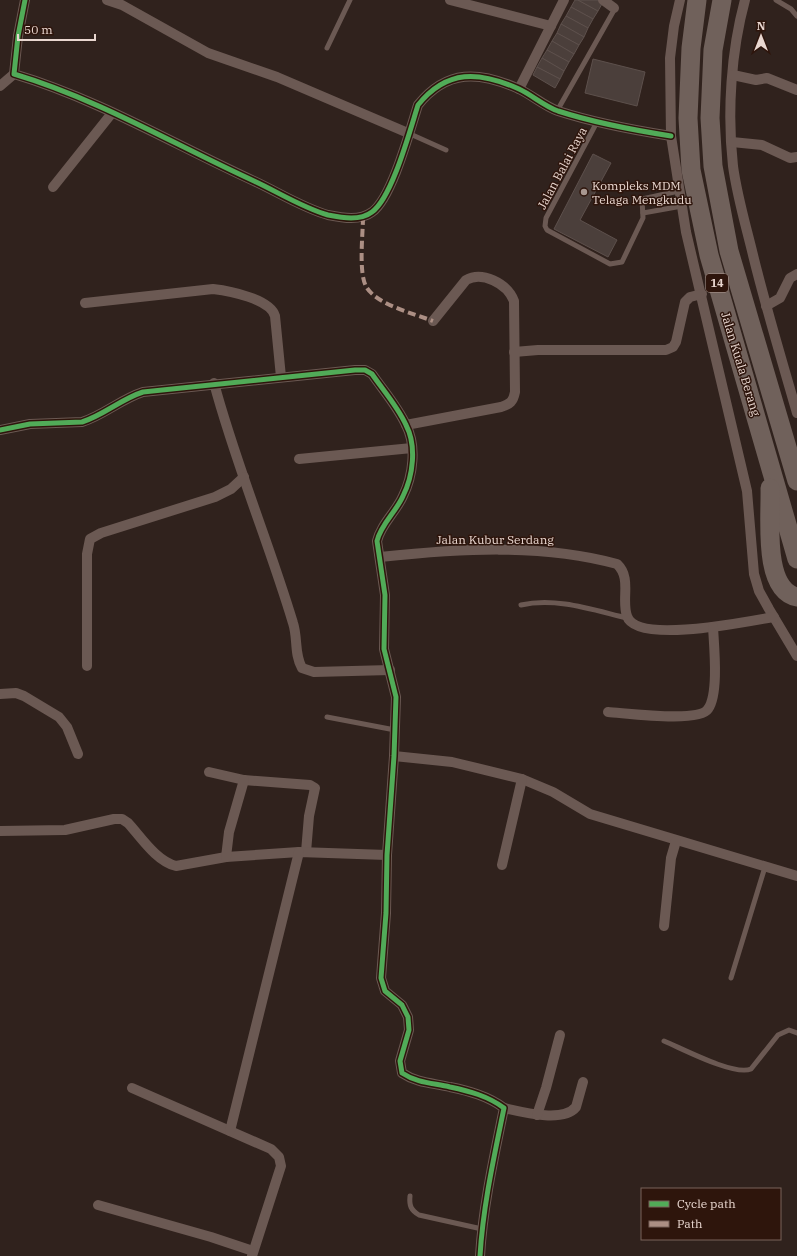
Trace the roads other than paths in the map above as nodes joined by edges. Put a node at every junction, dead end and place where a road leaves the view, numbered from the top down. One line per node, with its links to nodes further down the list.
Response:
1 (25, 0): 16 (street)
2 (107, 0): 24 (street)
3 (350, 0): 15 (lane)
4 (450, 0): 14 (street)
5 (564, 0): 14 (street)
6 (603, 0): 12 (street)
7 (680, 0): 25 (street)
8 (697, 0): 33 (highway, Jalan Kuala Berang / 14)
9 (722, 0): 49 (highway, Jalan Kuala Berang / 14)
10 (745, 0): 17 (street)
11 (776, 0): 13 (lane)
12 (614, 8): 21 (lane)
13 (797, 16)
14 (551, 26): 19 (street)
15 (327, 48)
16 (14, 74): 18 (street); 22 (street)
17 (733, 75): 20 (street); 26 (street)
18 (0, 86)
19 (519, 89): 21 (street); 24 (street)
20 (797, 90)
21 (557, 111): 23 (street)
22 (112, 113): 24 (street); 29 (street)
23 (597, 122): 25 (street); 32 (lane, Jalan Balai Raya)
24 (408, 133): 27 (lane)
25 (671, 136): 30 (street)
26 (732, 142): 28 (street); 37 (street)
27 (446, 150)
28 (797, 157)
29 (53, 187)
30 (679, 191): 31 (street); 32 (lane)
31 (682, 206): 32 (lane); 33 (street)
32 (643, 213)
33 (701, 257): 35 (street); 47 (highway, Jalan Kuala Berang / 14)
34 (797, 274): 37 (street)
35 (702, 294): 39 (street); 52 (street)
36 (85, 302): 40 (street)
37 (766, 306): 42 (street)
38 (434, 321): 39 (street)
39 (514, 352): 43 (street)
40 (281, 377): 41 (street); 43 (street)
41 (214, 383): 44 (street); 48 (street)
42 (797, 413)
43 (406, 424): 45 (street)
44 (0, 430)
45 (412, 448): 46 (street); 50 (street)
46 (299, 459)
47 (770, 462): 51 (highway, Jalan Kuala Berang / 14); 52 (highway)
48 (244, 477): 59 (street); 60 (street)
49 (797, 481)
50 (380, 557): 56 (street, Jalan Kubur Serdang); 60 (street)
51 (797, 559)
52 (762, 562): 53 (highway); 55 (street)
53 (797, 597)
54 (521, 605): 56 (lane)
55 (774, 617): 57 (street); 58 (street)
56 (627, 618): 57 (street)
57 (712, 627): 62 (street)
58 (797, 656)
59 (87, 666)
60 (390, 670): 64 (street)
61 (0, 694): 65 (street)
62 (608, 712)
63 (328, 717): 64 (lane)
64 (395, 730): 66 (street)
65 (78, 754)
66 (394, 756): 68 (street); 73 (street)
67 (209, 772): 69 (street)
68 (522, 779): 71 (street); 75 (street)
69 (244, 780): 72 (street); 74 (street)
70 (0, 831): 74 (street)
71 (676, 841): 76 (street); 78 (street)
72 (302, 852): 73 (street); 74 (street); 87 (street)
73 (387, 855): 85 (street)
74 (226, 857)
75 (502, 865)
76 (765, 867): 77 (street); 79 (lane)
77 (797, 876)
78 (664, 926)
79 (731, 978)
80 (797, 1033): 82 (lane)
81 (560, 1035): 86 (street)
82 (664, 1041)
83 (583, 1082): 86 (street)
84 (132, 1088): 87 (street)
85 (504, 1108): 86 (street); 90 (street)
86 (537, 1115)
87 (230, 1131): 91 (street)
88 (410, 1196): 90 (lane)
89 (98, 1205): 91 (street)
90 (482, 1229): 92 (street)
91 (252, 1254)
92 (480, 1256)

